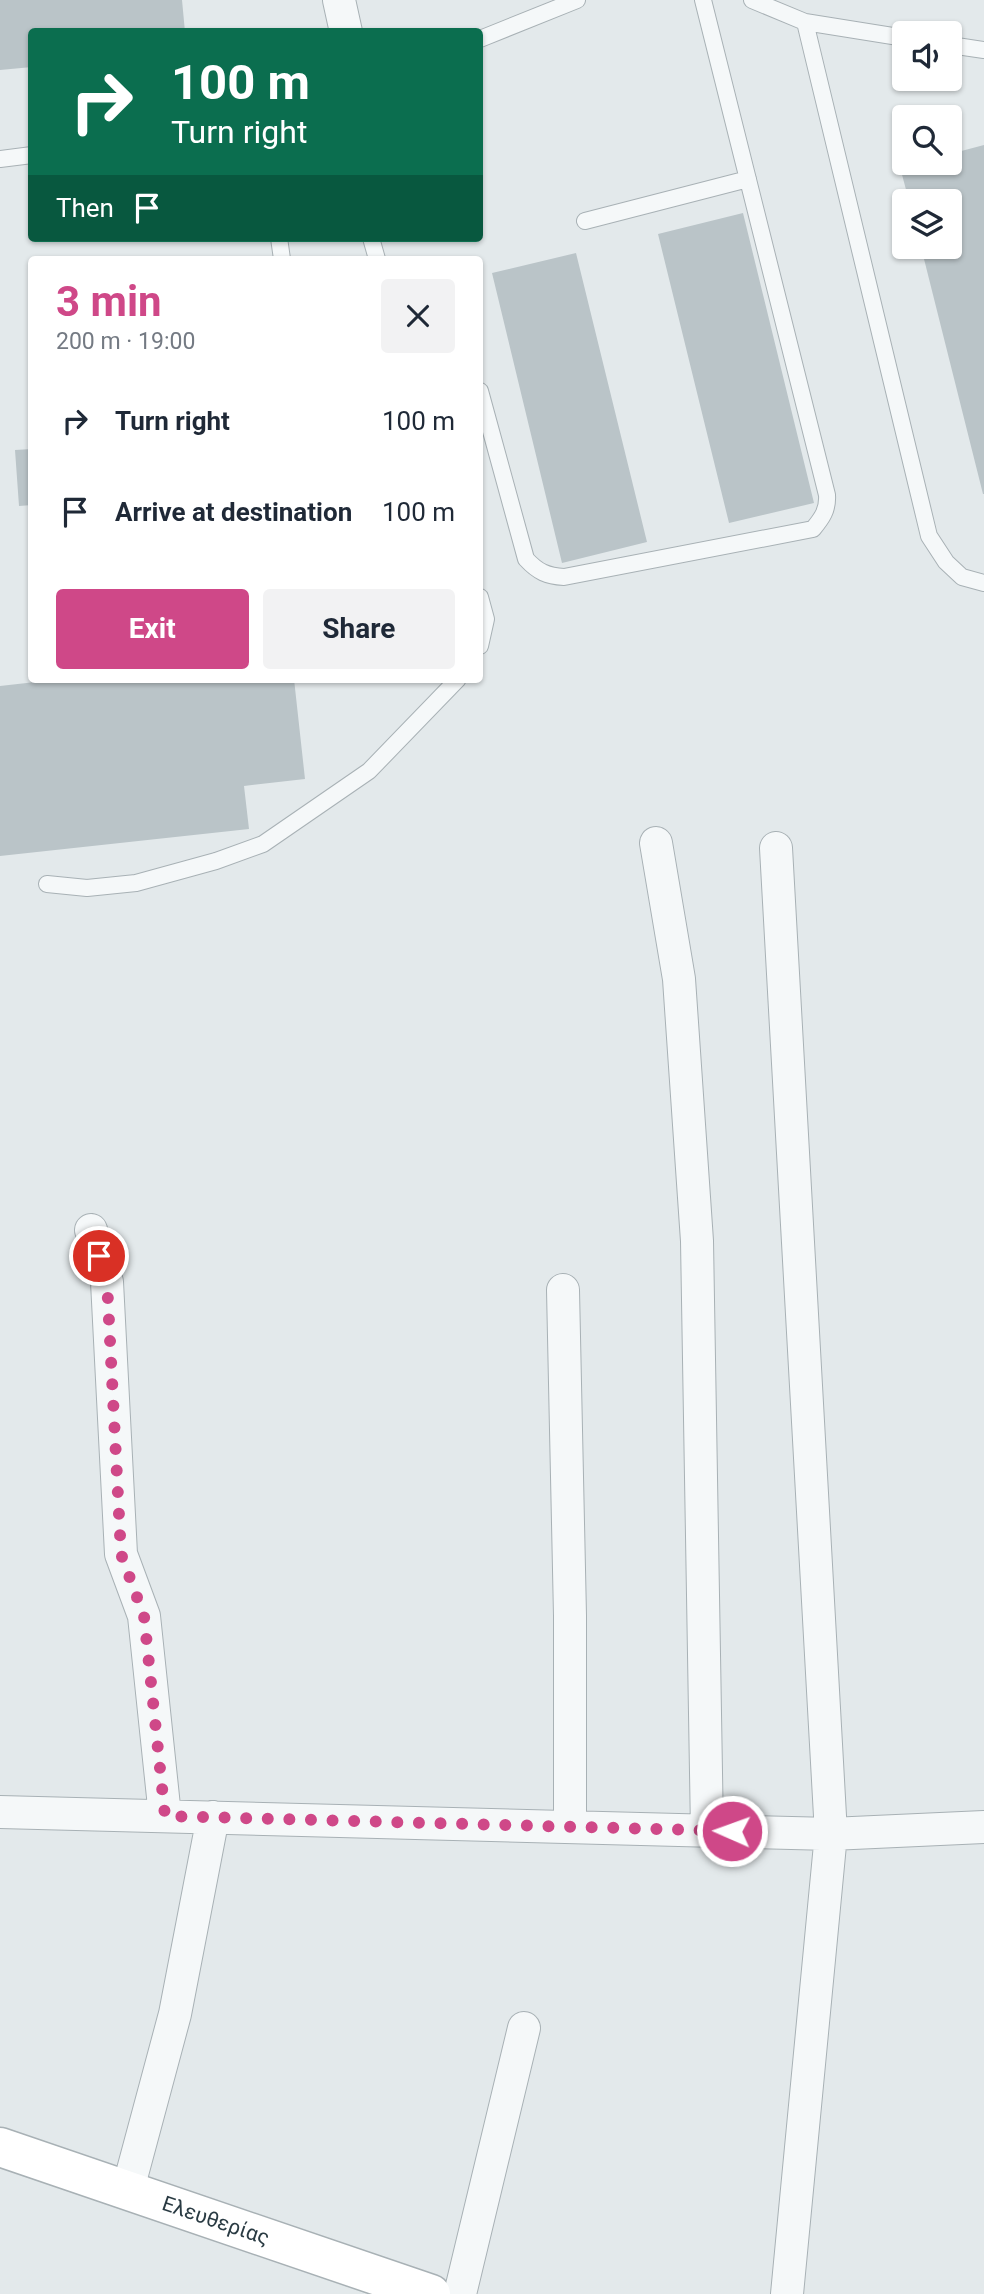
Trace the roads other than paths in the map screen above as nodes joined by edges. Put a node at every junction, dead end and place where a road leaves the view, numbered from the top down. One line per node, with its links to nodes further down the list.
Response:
1 (339, 0): 6 (street)
2 (577, 0): 8 (lane)
3 (703, 0): 13 (lane)
4 (752, 0): 5 (lane)
5 (805, 22): 7 (lane); 16 (lane)
6 (345, 28)
7 (892, 36)
8 (483, 38)
9 (962, 47): 10 (lane)
10 (984, 50)
11 (28, 156): 12 (lane)
12 (0, 159)
13 (748, 179): 14 (lane); 15 (lane)
14 (585, 221)
15 (483, 402)
16 (984, 583)
17 (483, 608): 18 (lane)
18 (483, 632)
19 (454, 683): 22 (lane)
20 (656, 843): 30 (street)
21 (776, 848): 31 (street)
22 (47, 884)
23 (91, 1230): 26 (street)
24 (563, 1290): 28 (street)
25 (0, 1812): 26 (street)
26 (165, 1816): 27 (street)
27 (213, 1817): 28 (street); 34 (street)
28 (570, 1827): 30 (street)
29 (984, 1827): 31 (street)
30 (707, 1830): 31 (street)
31 (831, 1834): 37 (street)
32 (524, 2028): 36 (street)
33 (0, 2147): 34 (street, Ελευθερίας)
34 (128, 2189): 35 (street, Ελευθερίας)
35 (431, 2294)
36 (460, 2294)
37 (787, 2294)

